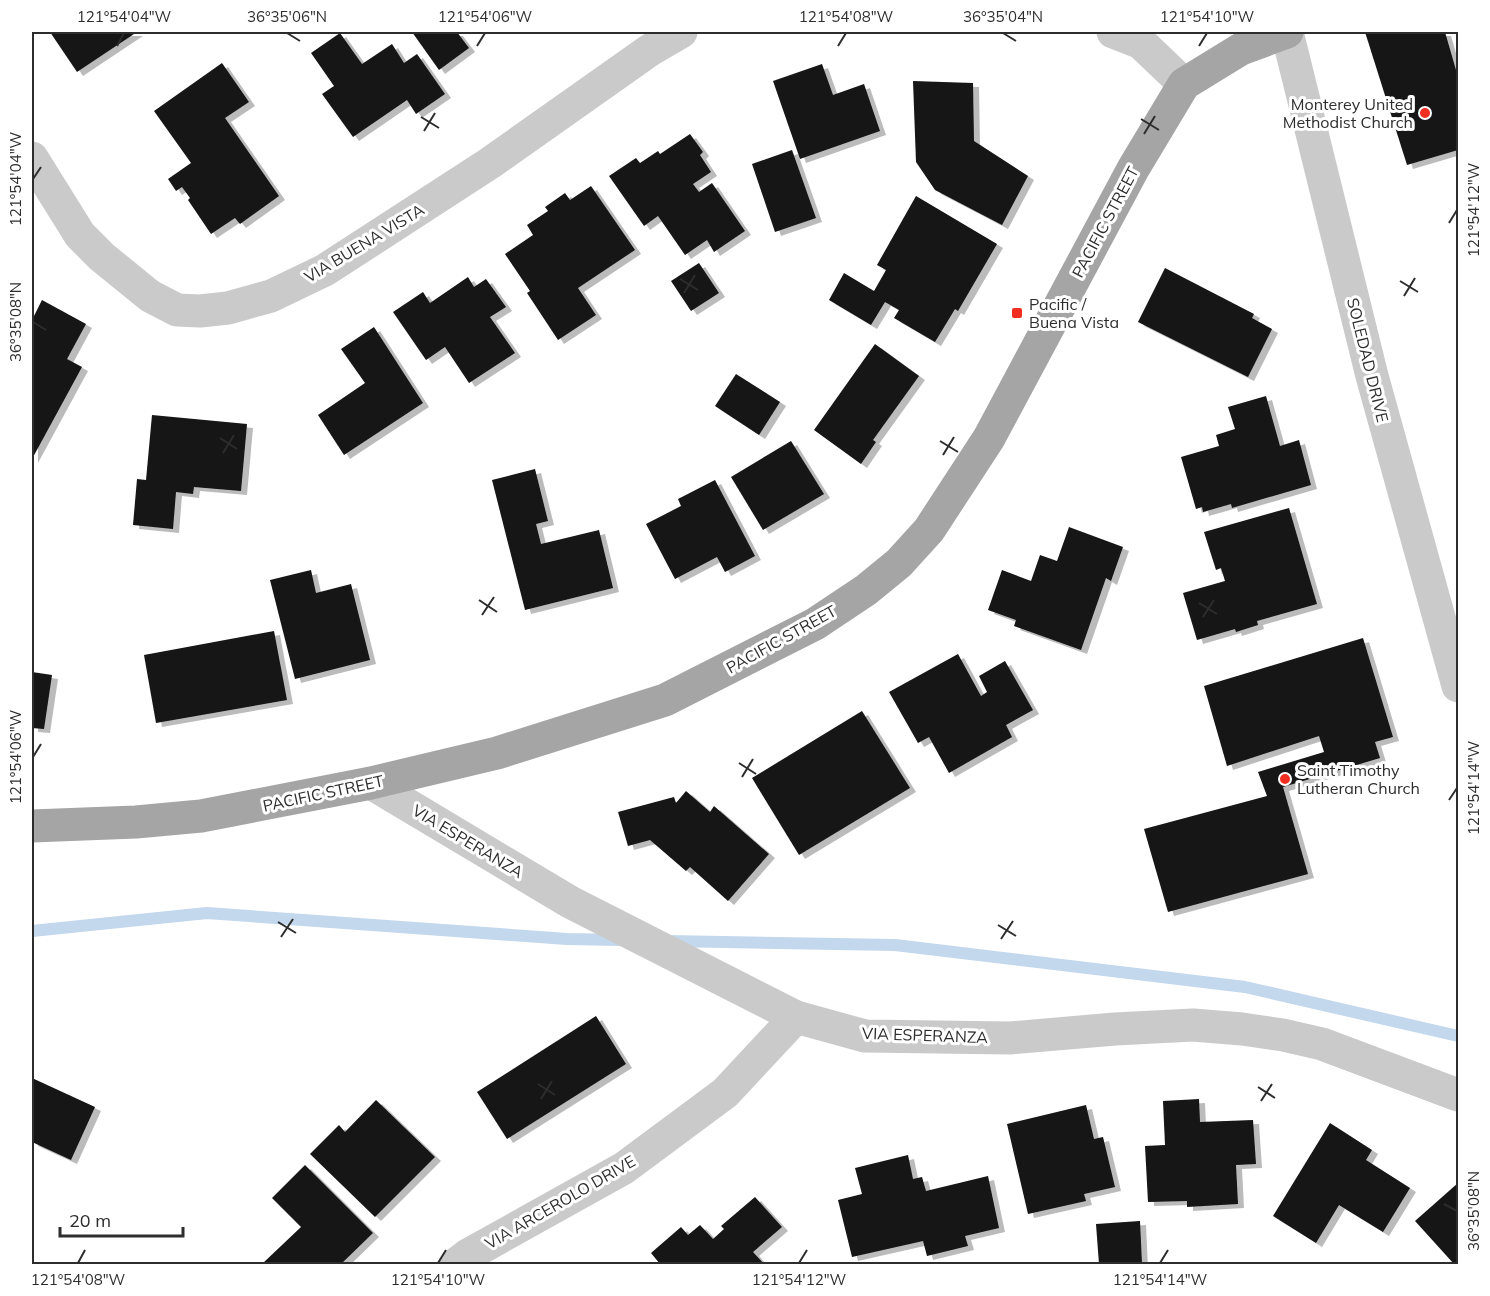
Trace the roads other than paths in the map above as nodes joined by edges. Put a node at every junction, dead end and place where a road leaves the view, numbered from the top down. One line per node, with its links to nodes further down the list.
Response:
1 (681, 32): 5 (street, VIA BUENA VISTA)
2 (1113, 32): 4 (street)
3 (1287, 32): 4 (main road, PACIFIC STREET); 6 (street, SOLEDAD DRIVE)
4 (1184, 84): 7 (main road, PACIFIC STREET)
5 (32, 158)
6 (1458, 686)
7 (371, 783): 8 (main road, PACIFIC STREET); 9 (street, VIA ESPERANZA)
8 (32, 826)
9 (796, 1017): 10 (street, VIA ESPERANZA); 11 (street, VIA ARCEROLO DRIVE)
10 (1458, 1095)
11 (456, 1264)

